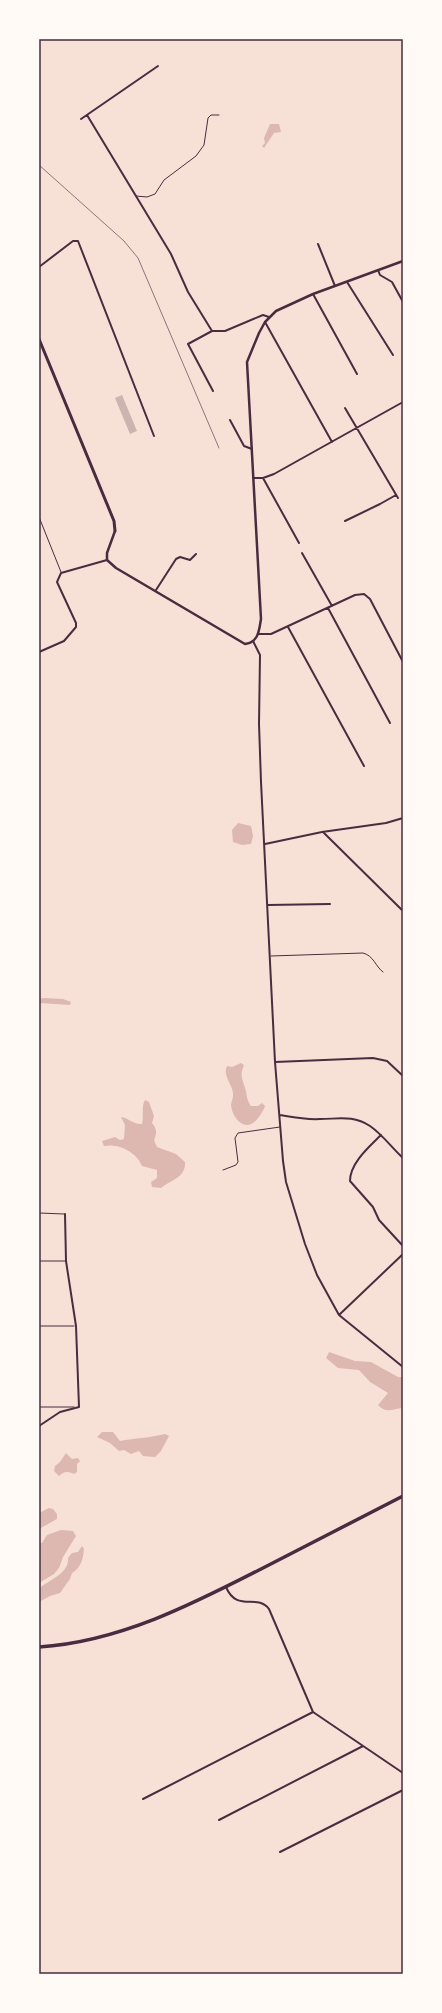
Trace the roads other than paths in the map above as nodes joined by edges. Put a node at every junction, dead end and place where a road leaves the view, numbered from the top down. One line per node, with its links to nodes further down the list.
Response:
1 (158, 66): 2 (street)
2 (87, 115): 4 (street); 5 (street)
3 (219, 116): 5 (lane)
4 (81, 119)
5 (136, 196): 16 (street)
6 (318, 244): 11 (street)
7 (403, 261): 9 (street)
8 (39, 267): 25 (street)
9 (378, 270): 10 (street); 13 (street)
10 (347, 282): 11 (street); 18 (street)
11 (335, 286): 12 (street)
12 (313, 294): 14 (street); 19 (street)
13 (403, 302)
14 (270, 317): 15 (street); 16 (street)
15 (265, 322): 26 (street); 27 (street)
16 (212, 331): 20 (street)
17 (39, 339): 34 (main road)
18 (393, 354)
19 (357, 374)
20 (212, 390)
21 (403, 402): 24 (street)
22 (345, 408): 24 (street)
23 (230, 420): 27 (street)
24 (356, 429): 26 (street); 30 (street)
25 (154, 436)
26 (332, 442): 29 (street)
27 (252, 449): 28 (street)
28 (253, 478): 29 (street); 44 (street)
29 (263, 478): 35 (street)
30 (396, 495): 31 (street); 33 (street)
31 (398, 498)
32 (39, 517): 39 (lane)
33 (345, 521)
34 (115, 531): 38 (street)
35 (299, 543)
36 (302, 553): 41 (street)
37 (196, 554): 40 (street)
38 (107, 560): 39 (street); 40 (street)
39 (61, 573): 46 (street)
40 (156, 590): 45 (street)
41 (332, 606): 42 (street); 47 (street)
42 (328, 608): 43 (street); 49 (street)
43 (288, 626): 44 (street); 50 (street)
44 (259, 634): 45 (street)
45 (253, 641): 53 (street)
46 (39, 652)
47 (402, 657): 48 (street)
48 (403, 662)
49 (390, 723)
50 (364, 766)
51 (403, 818): 52 (street)
52 (322, 832): 53 (street); 56 (street)
53 (265, 844): 55 (street)
54 (330, 904): 55 (street)
55 (268, 906): 57 (street)
56 (403, 911)
57 (271, 956): 58 (lane); 59 (street)
58 (383, 972)
59 (275, 1062): 60 (street); 61 (street)
60 (403, 1076)
61 (279, 1115): 62 (street); 63 (street)
62 (280, 1127): 65 (lane); 72 (street)
63 (381, 1135): 64 (street); 68 (street)
64 (403, 1158)
65 (223, 1170)
66 (39, 1213): 67 (lane)
67 (65, 1214): 70 (street)
68 (403, 1246)
69 (403, 1254): 72 (street)
70 (66, 1260): 71 (lane); 74 (street)
71 (39, 1261)
72 (339, 1315): 75 (street)
73 (39, 1326): 74 (lane)
74 (76, 1326): 77 (street)
75 (403, 1367)
76 (39, 1407): 77 (lane)
77 (79, 1407): 78 (street)
78 (39, 1426)
79 (403, 1496): 80 (highway)
80 (226, 1586): 81 (highway); 82 (street)
81 (39, 1647)
82 (313, 1712): 83 (street); 86 (street)
83 (363, 1746): 84 (street); 87 (street)
84 (403, 1773)
85 (403, 1790): 88 (street)
86 (143, 1799)
87 (219, 1820)
88 (280, 1852)

